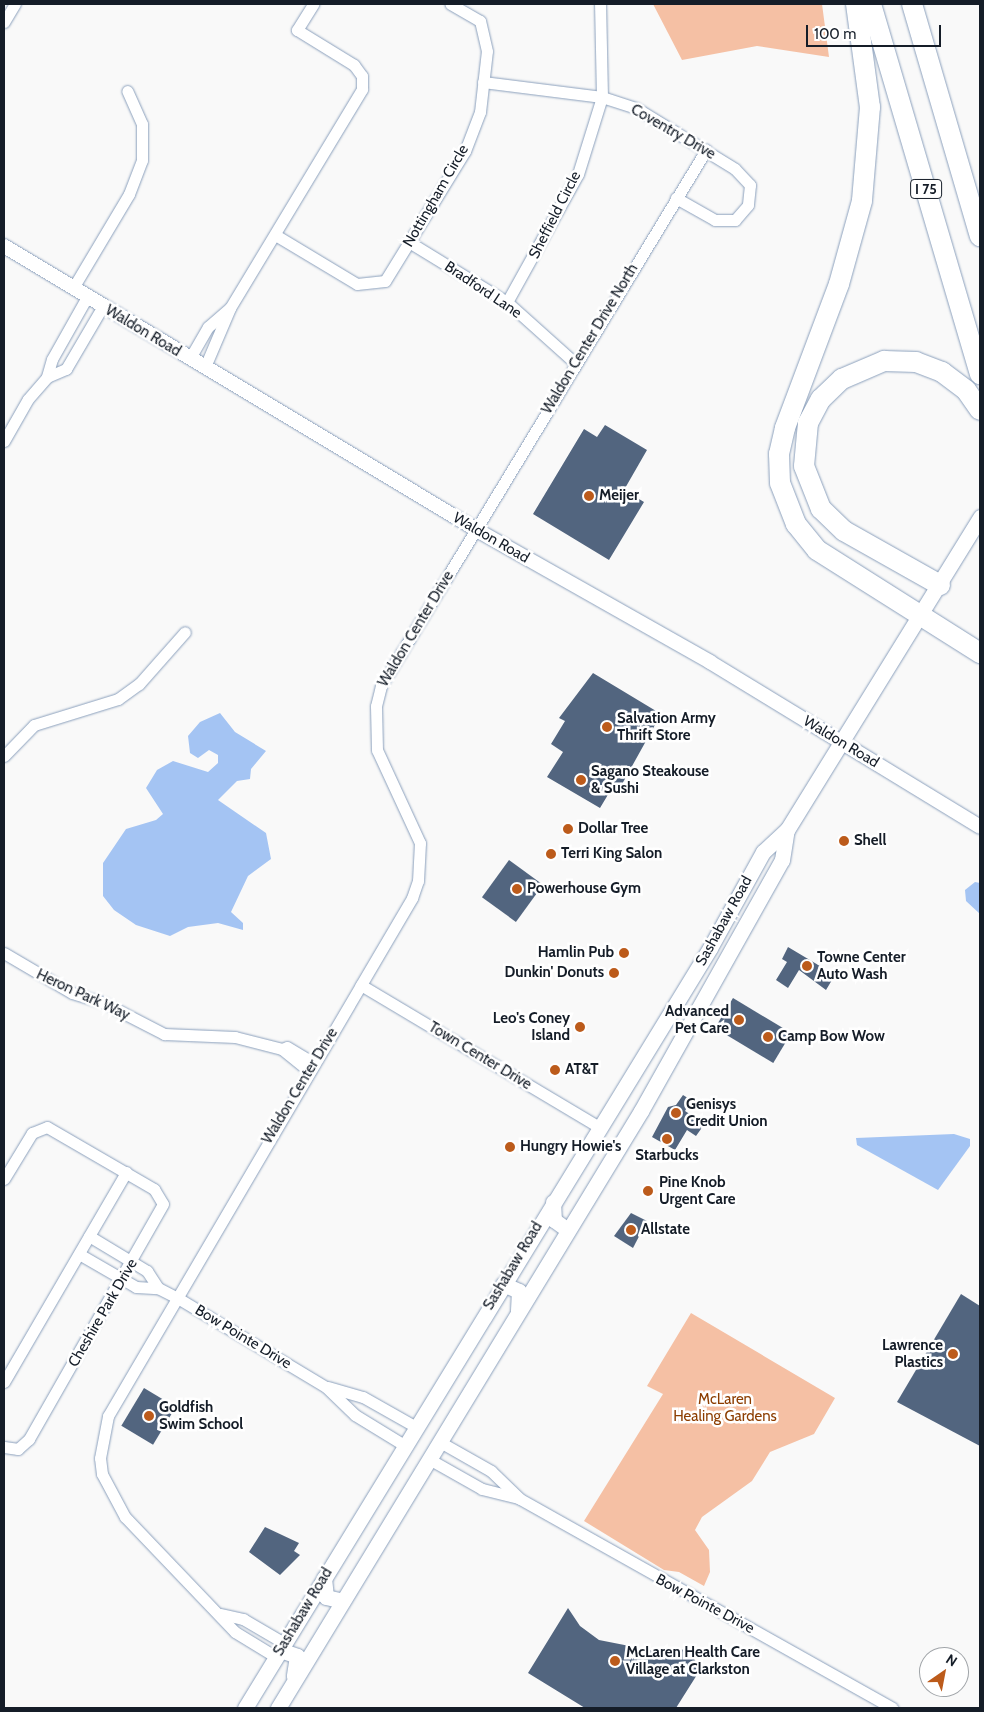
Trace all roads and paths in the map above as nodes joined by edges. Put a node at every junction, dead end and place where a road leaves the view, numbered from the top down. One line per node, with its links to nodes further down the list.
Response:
1 (15, 4): 8 (street)
2 (313, 4): 14 (street)
3 (450, 4): 9 (street, Nottingham Circle)
4 (600, 4): 11 (street, Sheffield Circle)
5 (856, 4): 33 (highway)
6 (872, 4): 26 (highway, I 75)
7 (912, 4): 15 (highway, I 75)
8 (4, 22)
9 (483, 82): 11 (street, Coventry Drive); 16 (street, Nottingham Circle)
10 (127, 91): 18 (street)
11 (602, 97): 12 (street, Coventry Drive); 20 (street, Sheffield Circle)
12 (706, 150): 13 (street, Waldon Center Drive North); 13 (street, Coventry Drive)
13 (676, 198): 24 (street, Waldon Center Drive North)
14 (277, 236): 16 (street, Nottingham Circle); 22 (street)
15 (980, 236)
16 (409, 242): 20 (street, Bradford Lane)
17 (4, 246): 18 (street, Waldon Road)
18 (73, 288): 19 (street, Waldon Road)
19 (87, 297): 21 (street, Waldon Road); 27 (street)
20 (507, 302): 24 (street, Bradford Lane)
21 (103, 306): 23 (street, Waldon Road); 27 (street)
22 (230, 308): 23 (street); 25 (street)
23 (190, 358): 25 (street, Waldon Road)
24 (575, 363): 31 (street, Waldon Center Drive North)
25 (205, 367): 31 (street, Waldon Road)
26 (980, 374)
27 (47, 377): 29 (street)
28 (980, 410): 32 (highway)
29 (4, 441)
30 (980, 517): 32 (main road, Sashabaw Road)
31 (477, 530): 36 (street, Waldon Road); 43 (street, Waldon Center Drive)
32 (940, 585): 33 (main road, Sashabaw Road)
33 (921, 616): 35 (highway); 36 (main road, Sashabaw Road)
34 (185, 632): 37 (street)
35 (980, 653)
36 (840, 742): 38 (street, Waldon Road); 39 (main road, Sashabaw Road)
37 (4, 756)
38 (980, 827)
39 (787, 830): 40 (main road, Sashabaw Road); 41 (main road, Sashabaw Road)
40 (742, 890): 41 (main road); 44 (main road, Sashabaw Road)
41 (760, 900): 45 (main road, Sashabaw Road)
42 (4, 953): 46 (street, Heron Park Way)
43 (361, 985): 46 (street, Waldon Center Drive); 47 (street, Town Center Drive)
44 (667, 1017): 45 (main road); 47 (main road, Sashabaw Road)
45 (685, 1033): 51 (main road, Sashabaw Road)
46 (312, 1067): 58 (street, Waldon Center Drive)
47 (598, 1127): 50 (main road, Sashabaw Road)
48 (126, 1172): 49 (street, Cheshire Park Drive); 52 (street); 54 (street, Cheshire Park Drive)
49 (4, 1179)
50 (552, 1202): 51 (main road); 56 (main road, Sashabaw Road)
51 (568, 1230): 59 (main road, Sashabaw Road)
52 (89, 1236): 53 (street); 54 (street, Bow Pointe Drive)
53 (79, 1254): 55 (street, Bow Pointe Drive); 60 (street)
54 (133, 1262): 55 (street, Cheshire Park Drive); 57 (street, Bow Pointe Drive)
55 (123, 1279): 57 (street, Bow Pointe Drive); 65 (street, Cheshire Park Drive)
56 (503, 1284): 59 (main road); 62 (main road, Sashabaw Road)
57 (158, 1288): 58 (street, Bow Pointe Drive)
58 (176, 1297): 61 (street, Bow Pointe Drive); 70 (street, Waldon Center Drive)
59 (518, 1313): 63 (main road, Sashabaw Road)
60 (4, 1382)
61 (326, 1387): 62 (street, Bow Pointe Drive); 64 (street, Bow Pointe Drive)
62 (416, 1427): 64 (main road, Sashabaw Road)
63 (440, 1442): 66 (main road, Sashabaw Road); 67 (street, Bow Pointe Drive)
64 (404, 1446): 68 (main road, Sashabaw Road)
65 (4, 1447)
66 (429, 1459): 67 (street, Bow Pointe Drive); 69 (main road, Sashabaw Road)
67 (520, 1499): 74 (street, Bow Pointe Drive)
68 (324, 1578): 69 (main road); 70 (main road, Sashabaw Road)
69 (343, 1601): 71 (main road, Sashabaw Road)
70 (280, 1650): 71 (main road); 72 (main road, Sashabaw Road)
71 (292, 1684): 73 (main road, Sashabaw Road)
72 (245, 1708)
73 (278, 1708)
74 (892, 1708)

